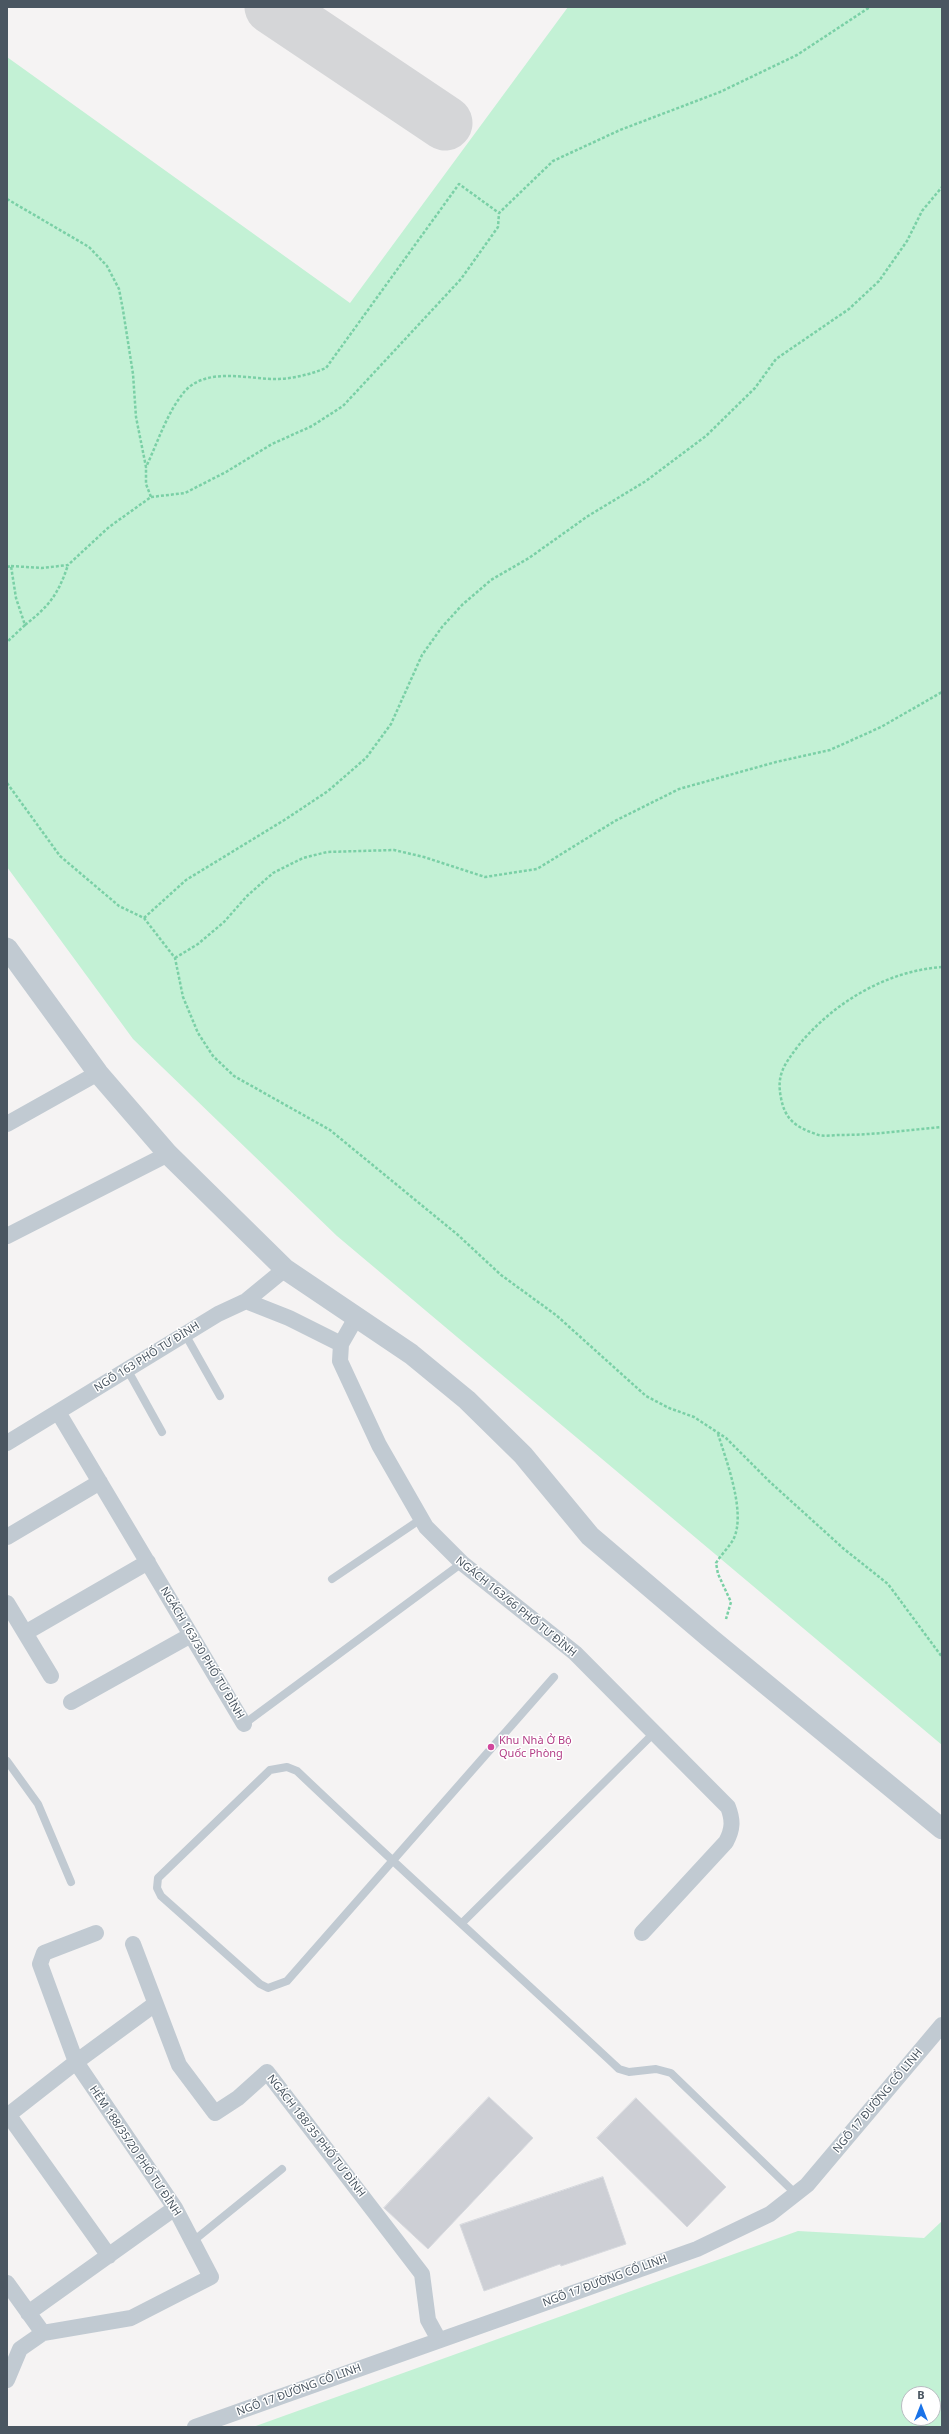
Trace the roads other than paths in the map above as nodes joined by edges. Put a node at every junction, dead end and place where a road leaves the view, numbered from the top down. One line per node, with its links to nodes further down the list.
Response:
1 (7, 948): 2 (street)
2 (98, 1073): 3 (street); 4 (street)
3 (7, 1124)
4 (168, 1154): 5 (street); 6 (street)
5 (7, 1236)
6 (285, 1269): 7 (street, NGÕ 163 PHỐ TƯ ĐÌNH); 8 (street)
7 (246, 1301): 9 (street, NGÕ 163 PHỐ TƯ ĐÌNH); 10 (street)
8 (357, 1316): 10 (street); 31 (street)
9 (185, 1334): 11 (street, NGÕ 163 PHỐ TƯ ĐÌNH); 12 (lane)
10 (341, 1344): 17 (street, NGÁCH 163/66 PHỐ TƯ ĐÌNH)
11 (127, 1370): 13 (street, NGÕ 163 PHỐ TƯ ĐÌNH); 14 (lane)
12 (220, 1396)
13 (58, 1412): 15 (street, NGÕ 163 PHỐ TƯ ĐÌNH); 16 (street, NGÁCH 163/30 PHỐ TƯ ĐÌNH)
14 (162, 1432)
15 (7, 1443)
16 (100, 1482): 18 (street); 19 (street, NGÁCH 163/30 PHỐ TƯ ĐÌNH)
17 (421, 1519): 20 (street, NGÁCH 163/66 PHỐ TƯ ĐÌNH); 21 (lane)
18 (7, 1537)
19 (148, 1562): 23 (street); 24 (street, NGÁCH 163/30 PHỐ TƯ ĐÌNH)
20 (462, 1563): 28 (lane, NGÁCH 163/30 PHỐ TƯ ĐÌNH); 29 (street, NGÁCH 163/66 PHỐ TƯ ĐÌNH)
21 (332, 1579)
22 (7, 1603): 23 (street)
23 (25, 1633): 25 (street)
24 (191, 1635): 27 (street); 28 (street, NGÁCH 163/30 PHỐ TƯ ĐÌNH)
25 (51, 1676)
26 (554, 1677): 32 (lane)
27 (71, 1702)
28 (244, 1724)
29 (654, 1733): 34 (lane); 36 (street, NGÁCH 163/66 PHỐ TƯ ĐÌNH)
30 (7, 1761): 33 (lane)
31 (942, 1829)
32 (393, 1862): 32 (lane); 34 (lane)
33 (71, 1882)
34 (462, 1923): 43 (lane)
35 (96, 1933): 40 (street, HẺM 188/35/20 PHỐ TƯ ĐÌNH)
36 (642, 1933)
37 (133, 1944): 38 (street)
38 (155, 2004): 40 (street); 50 (street, NGÁCH 188/35 PHỐ TƯ ĐÌNH)
39 (942, 2025): 43 (street, NGÕ 17 ĐƯỜNG CỔ LINH)
40 (76, 2062): 41 (street); 44 (street, HẺM 188/35/20 PHỐ TƯ ĐÌNH)
41 (7, 2115): 46 (street)
42 (282, 2169): 45 (lane)
43 (797, 2195): 50 (street, NGÕ 17 ĐƯỜNG CỔ LINH)
44 (175, 2208): 45 (street, HẺM 188/35/20 PHỐ TƯ ĐÌNH); 46 (street)
45 (192, 2242): 49 (street, HẺM 188/35/20 PHỐ TƯ ĐÌNH)
46 (109, 2256): 48 (street)
47 (7, 2283): 48 (street)
48 (28, 2313): 49 (street)
49 (43, 2333): 51 (street)
50 (439, 2340): 52 (street, NGÕ 17 ĐƯỜNG CỔ LINH)
51 (7, 2380)
52 (195, 2427)

